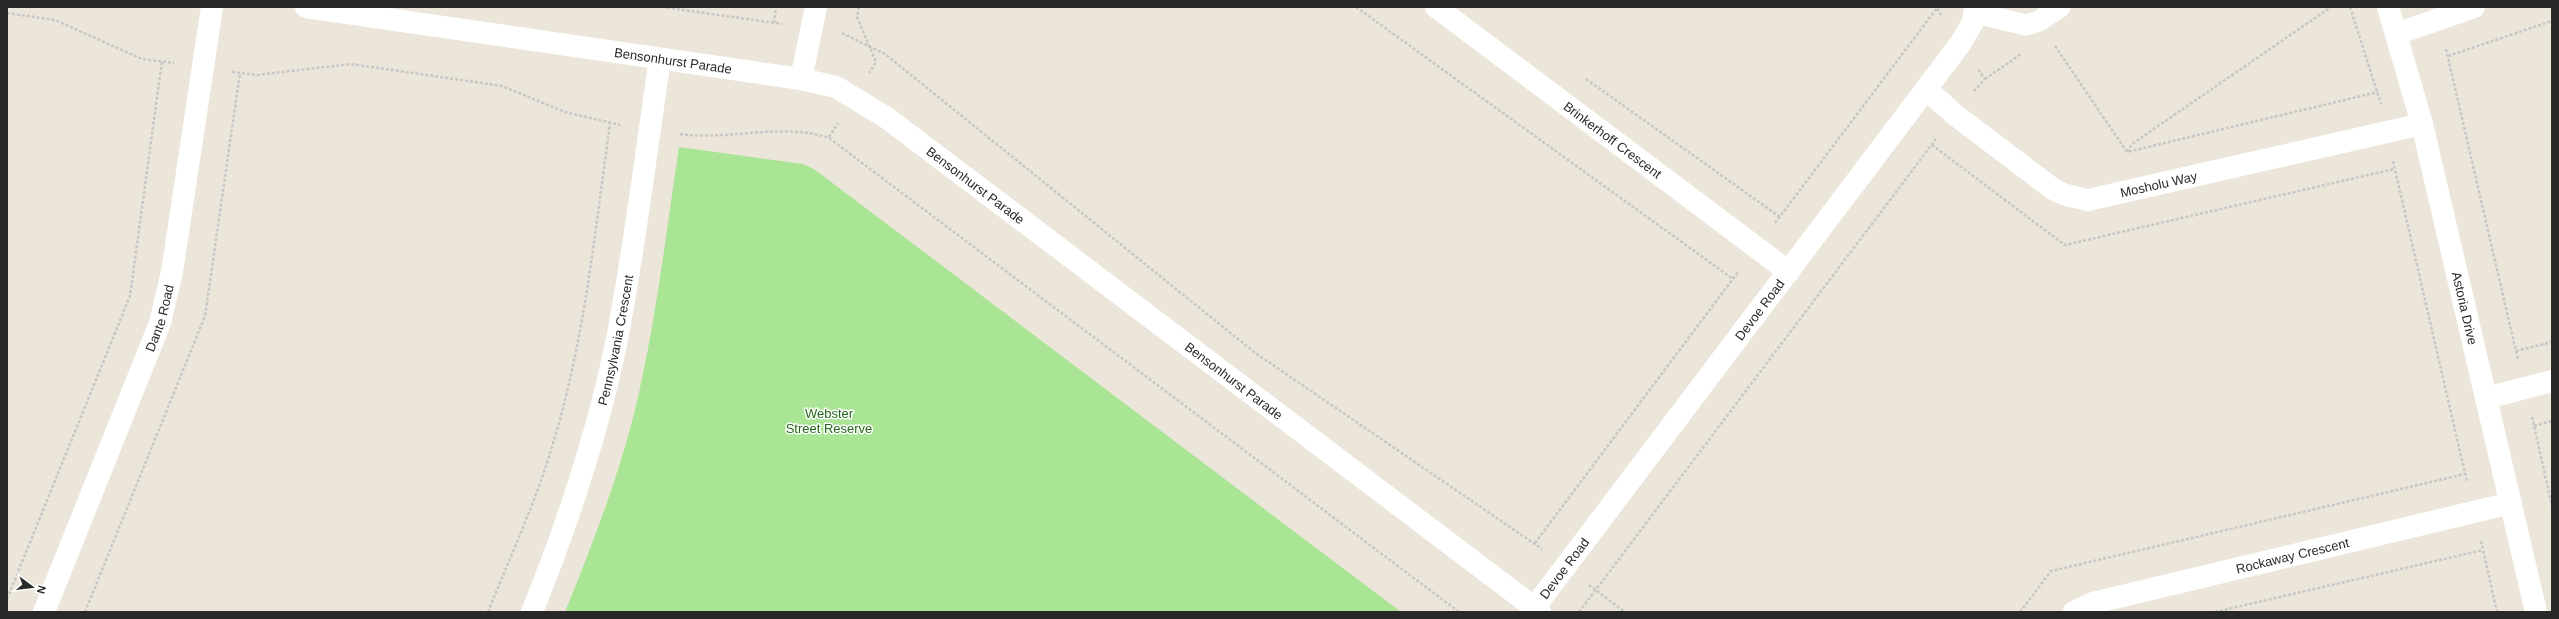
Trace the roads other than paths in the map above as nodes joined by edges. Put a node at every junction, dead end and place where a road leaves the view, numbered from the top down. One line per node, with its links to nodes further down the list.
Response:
1 (212, 7): 20 (street, Dante Road)
2 (306, 7): 9 (street, Bensonhurst Parade)
3 (816, 7): 12 (street)
4 (1436, 7): 15 (street, Brinkerhoff Crescent)
5 (2060, 7): 8 (lane)
6 (2388, 7): 10 (street, Astoria Drive)
7 (2474, 7): 10 (street)
8 (1975, 10): 13 (street, Devoe Road)
9 (369, 11): 11 (street, Bensonhurst Parade)
10 (2396, 34): 14 (street, Astoria Drive)
11 (660, 59): 12 (street, Bensonhurst Parade); 21 (street, Pennsylvania Crescent)
12 (801, 79): 19 (street, Bensonhurst Parade)
13 (1926, 89): 14 (street, Mosholu Way); 15 (street, Devoe Road)
14 (2422, 124): 17 (street, Astoria Drive)
15 (1789, 272): 19 (street, Devoe Road)
16 (2552, 381): 17 (street)
17 (2486, 398): 18 (street, Astoria Drive)
18 (2511, 503): 22 (street, Rockaway Crescent); 23 (street, Astoria Drive)
19 (1537, 610)
20 (44, 612)
21 (532, 612)
22 (2074, 612)
23 (2536, 612)

